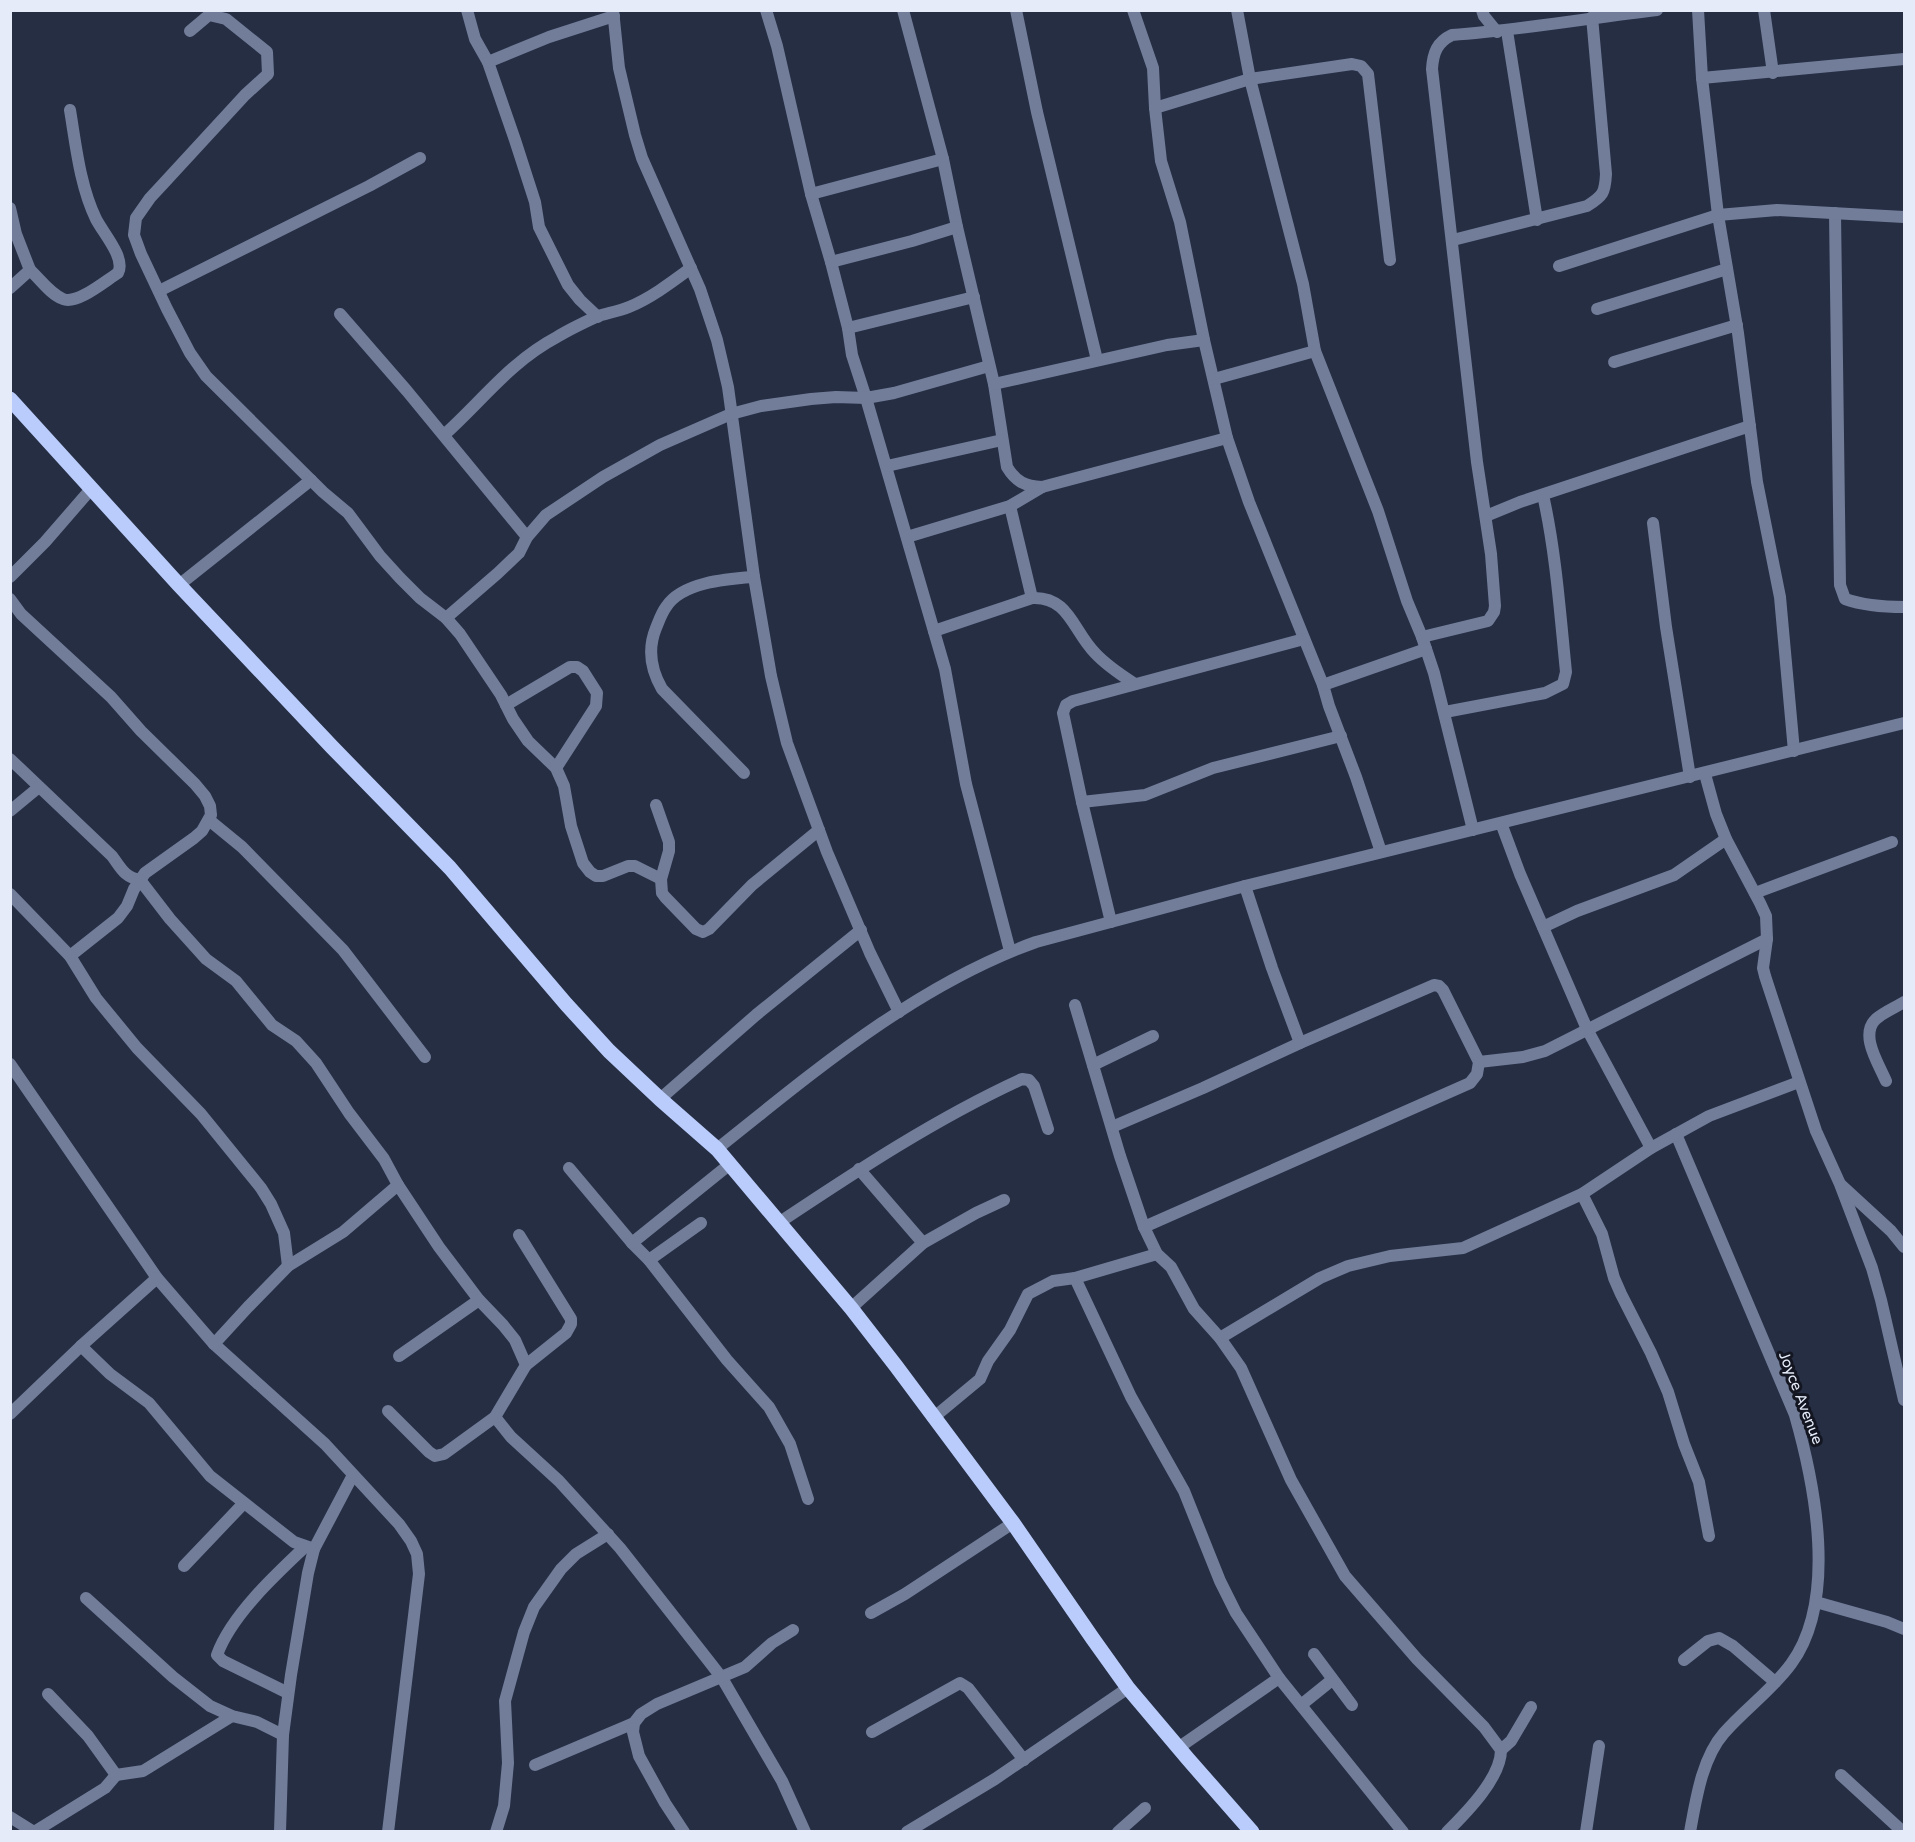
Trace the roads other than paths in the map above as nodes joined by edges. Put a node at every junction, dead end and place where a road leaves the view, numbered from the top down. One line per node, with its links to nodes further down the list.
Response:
1 (467, 10): 16 (street)
2 (766, 10): 24 (street)
3 (903, 10): 23 (street)
4 (1017, 10): 48 (street)
5 (1133, 10): 20 (street)
6 (1237, 10): 19 (street)
7 (1482, 10): 14 (street)
8 (1658, 10): 12 (street)
9 (1698, 10): 18 (street)
10 (1764, 10): 17 (street)
11 (613, 13): 16 (street); 35 (street)
12 (1592, 17): 14 (street); 29 (street)
13 (190, 31): 39 (street)
14 (1502, 31): 29 (street); 31 (street)
15 (1905, 59): 17 (street)
16 (488, 62): 43 (street)
17 (1773, 72): 18 (street)
18 (1702, 78): 27 (street)
19 (1251, 79): 20 (street); 32 (street); 47 (street)
20 (1155, 108): 46 (street)
21 (70, 110): 37 (street)
22 (420, 158): 39 (street)
23 (943, 159): 24 (street); 30 (street)
24 (811, 194): 33 (street)
25 (10, 208): 37 (street)
26 (1835, 213): 27 (street); 28 (street); 75 (street)
27 (1718, 216): 34 (street); 36 (street)
28 (1905, 218)
29 (1537, 220): 31 (street)
30 (957, 227): 33 (street); 40 (street)
31 (1453, 240): 66 (street)
32 (1390, 260)
33 (831, 262): 45 (street)
34 (1559, 266)
35 (691, 268): 43 (street); 55 (street)
36 (1727, 268): 41 (street); 44 (street)
37 (30, 270): 38 (street)
38 (10, 288)
39 (159, 291): 61 (street)
40 (974, 297): 45 (street); 50 (street)
41 (1597, 309)
42 (340, 314): 57 (street)
43 (597, 317): 57 (street)
44 (1737, 325): 49 (street); 56 (street)
45 (848, 328): 53 (street)
46 (1204, 340): 48 (street); 51 (street)
47 (1315, 351): 51 (street); 79 (street)
48 (1097, 360): 52 (street)
49 (1614, 362)
50 (990, 366): 52 (street); 53 (street)
51 (1214, 379): 58 (street)
52 (994, 384): 59 (street)
53 (866, 398): 55 (street); 60 (street)
54 (10, 399): 63 (main road)
55 (731, 414): 68 (street); 71 (street)
56 (1750, 426): 64 (street); 86 (street)
57 (444, 435): 68 (street)
58 (1227, 438): 62 (street); 78 (street)
59 (1002, 440): 60 (street); 62 (street)
60 (887, 466): 69 (street)
61 (311, 480): 72 (street); 76 (street)
62 (1042, 488): 65 (street)
63 (91, 489): 70 (street); 72 (main road)
64 (1543, 495): 66 (street); 83 (street)
65 (1010, 506): 69 (street); 74 (street)
66 (1486, 516): 79 (street)
67 (1653, 523): 91 (street)
68 (527, 537): 76 (street)
69 (907, 537): 77 (street)
70 (10, 577)
71 (754, 577): 89 (street); 98 (street)
72 (179, 585): 126 (main road)
73 (10, 598): 96 (street)
74 (1032, 598): 77 (street); 80 (street)
75 (1905, 607)
76 (446, 618): 82 (street)
77 (934, 631): 112 (street)
78 (1304, 639): 80 (street); 81 (street)
79 (1424, 643): 81 (street); 83 (street)
80 (1135, 684): 93 (street)
81 (1323, 685): 85 (street)
82 (506, 705): 88 (street); 88 (street)
83 (1445, 712): 99 (street)
84 (1905, 723): 86 (street)
85 (1341, 736): 93 (street); 102 (street)
86 (1794, 751): 90 (street)
87 (10, 759): 92 (street)
88 (556, 768): 103 (street)
89 (744, 773)
90 (1705, 774): 91 (street); 100 (street)
91 (1690, 777): 97 (street)
92 (39, 787): 95 (street); 104 (street)
93 (1082, 802): 108 (street)
94 (656, 805): 103 (street)
95 (10, 811)
96 (209, 820): 104 (street); 120 (street)
97 (1501, 823): 99 (street); 109 (street)
98 (819, 830): 103 (street); 110 (street)
99 (1473, 830): 102 (street)
100 (1726, 839): 106 (street); 109 (street)
101 (1892, 842): 106 (street)
102 (1381, 852): 105 (street)
103 (661, 879)
104 (140, 880): 113 (street); 136 (street)
105 (1245, 886): 108 (street); 119 (street)
106 (1755, 893): 111 (street)
107 (10, 894): 113 (street)
108 (1111, 922): 112 (street)
109 (1543, 927): 117 (street)
110 (861, 930): 116 (street); 126 (street)
111 (1767, 939): 117 (street); 125 (street)
112 (1010, 951): 116 (street)
113 (70, 956): 148 (street)
114 (1905, 1002): 124 (street)
115 (1075, 1005): 123 (street)
116 (899, 1012): 131 (street)
117 (1587, 1029): 121 (street); 130 (street)
118 (1153, 1036): 123 (street)
119 (1300, 1043): 121 (street); 127 (street)
120 (425, 1057)
121 (1479, 1062): 141 (street)
122 (10, 1064): 149 (street)
123 (1093, 1065): 127 (street)
124 (1886, 1081)
125 (1799, 1082): 129 (street); 135 (street)
126 (660, 1100): 131 (main road)
127 (1112, 1127): 141 (street)
128 (1048, 1129): 134 (street)
129 (1676, 1134): 130 (street); 172 (street, Joyce Avenue)
130 (1651, 1148): 137 (street)
131 (717, 1149): 132 (main road)
132 (730, 1164): 139 (main road); 143 (street)
133 (569, 1168): 143 (street)
134 (860, 1169): 139 (street); 144 (street)
135 (1840, 1184): 145 (street); 158 (street)
136 (398, 1185): 148 (street); 151 (street)
137 (1582, 1194): 153 (street); 168 (street)
138 (1004, 1200): 144 (street)
139 (780, 1222): 152 (main road)
140 (701, 1223): 147 (street)
141 (1144, 1227): 146 (street)
142 (519, 1235): 157 (street)
143 (632, 1243): 147 (street)
144 (923, 1243): 152 (street)
145 (1905, 1247)
146 (1157, 1254): 150 (street); 153 (street)
147 (649, 1260): 164 (street)
148 (288, 1266): 154 (street)
149 (157, 1278): 154 (street); 155 (street)
150 (1075, 1278): 162 (street); 179 (street)
151 (479, 1300): 156 (street); 157 (street)
152 (851, 1308): 162 (main road)
153 (1220, 1338): 194 (street)
154 (214, 1344): 163 (street)
155 (81, 1346): 160 (street); 165 (street)
156 (399, 1356)
157 (526, 1365): 161 (street)
158 (1905, 1400)
159 (388, 1411): 161 (street)
160 (10, 1414)
161 (495, 1417): 167 (street)
162 (933, 1418): 166 (main road)
163 (353, 1475): 169 (street); 205 (street)
164 (808, 1499)
165 (244, 1503): 169 (street); 170 (street)
166 (1013, 1523): 173 (street); 182 (main road)
167 (608, 1534): 178 (street); 206 (street)
168 (1709, 1536)
169 (309, 1548): 183 (street); 183 (street)
170 (184, 1566)
171 (86, 1598): 188 (street)
172 (1816, 1602): 174 (street); 181 (street, Joyce Avenue)
173 (871, 1613)
174 (1905, 1629)
175 (793, 1630): 178 (street)
176 (1314, 1654): 180 (street)
177 (1684, 1660): 181 (street)
178 (722, 1678): 189 (street); 208 (street)
179 (1279, 1678): 185 (street); 193 (street)
180 (1332, 1680): 185 (street); 186 (street)
181 (1775, 1682): 214 (street, Joyce Avenue)
182 (1128, 1688): 193 (main road); 195 (street)
183 (288, 1693): 191 (street)
184 (48, 1694): 197 (street)
185 (1300, 1705): 211 (street)
186 (1352, 1706)
187 (1531, 1707): 194 (street)
188 (232, 1716): 191 (street); 197 (street)
189 (634, 1723): 196 (street); 207 (street)
190 (872, 1732): 195 (street)
191 (283, 1735): 204 (street)
192 (1599, 1746): 213 (street)
193 (1178, 1748): 210 (main road)
194 (1501, 1750): 212 (street)
195 (1024, 1760): 201 (street)
196 (535, 1765)
197 (116, 1775): 203 (street)
198 (1841, 1775): 202 (street)
199 (1145, 1808): 209 (street)
200 (10, 1817): 203 (street)
201 (915, 1829)
202 (1902, 1829)
203 (34, 1832)
204 (280, 1832)
205 (388, 1832)
206 (496, 1832)
207 (684, 1832)
208 (805, 1832)
209 (1118, 1832)
210 (1252, 1832)
211 (1403, 1832)
212 (1447, 1832)
213 (1586, 1832)
214 (1690, 1832)

